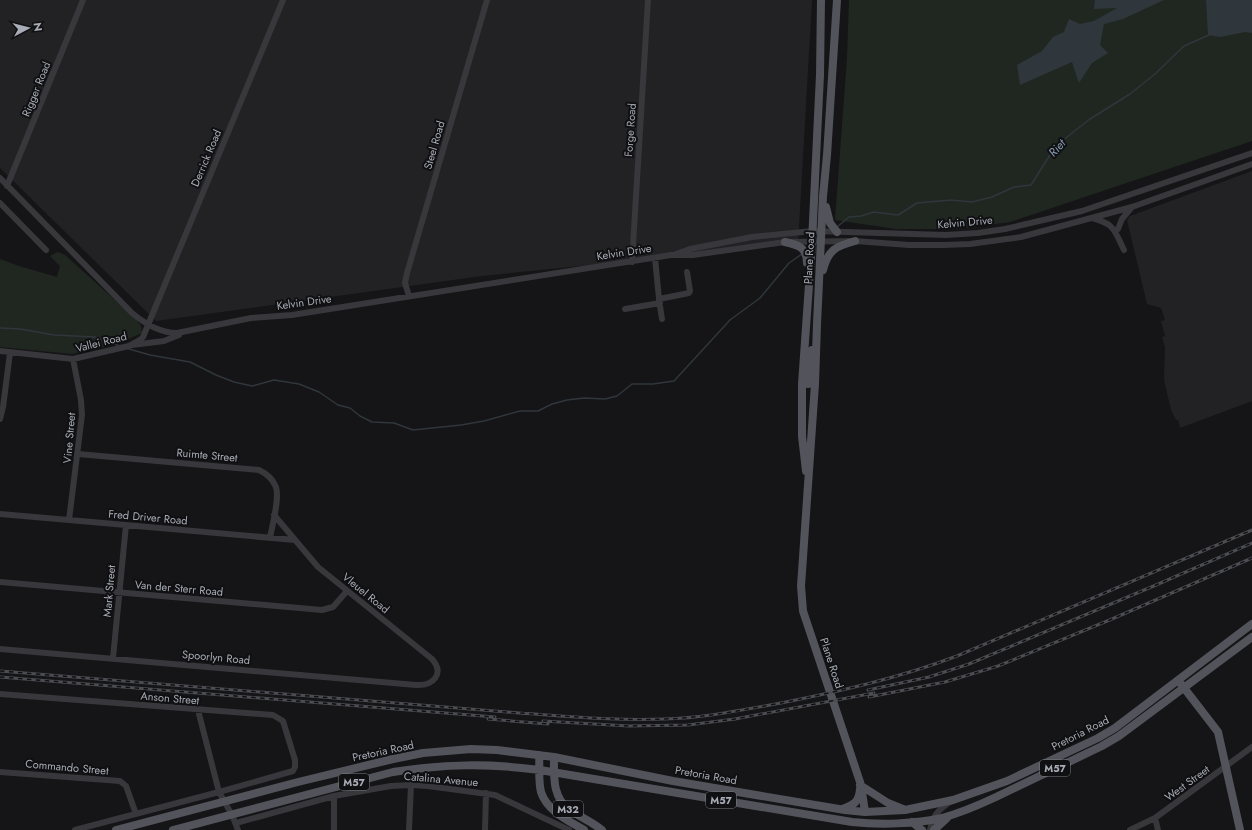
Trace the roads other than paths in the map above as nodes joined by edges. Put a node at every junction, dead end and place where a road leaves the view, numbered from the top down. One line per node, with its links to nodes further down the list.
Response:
1 (83, 0): 10 (street, Rigger Road)
2 (283, 0): 34 (street, Derrick Road)
3 (487, 0): 30 (street, Steel Road)
4 (648, 0): 26 (street, Forge Road)
5 (821, 0): 16 (main road, Plane Road)
6 (838, 0): 11 (main road, Plane Road)
7 (1252, 153): 18 (street, Kelvin Drive)
8 (1250, 166): 13 (street, Kelvin Drive)
9 (0, 178): 10 (street, Kelvin Drive)
10 (7, 186): 34 (street, Kelvin Drive)
11 (824, 196): 17 (main road, Plane Road); 18 (main road)
12 (0, 203): 22 (street)
13 (1132, 207): 14 (street, Kelvin Drive); 15 (street)
14 (1092, 218): 20 (street, Kelvin Drive); 23 (street)
15 (1118, 228)
16 (813, 231): 17 (street, Kelvin Drive); 19 (main road, Plane Road); 24 (street, Kelvin Drive)
17 (822, 231): 18 (street, Kelvin Drive); 19 (main road, Plane Road)
18 (838, 232)
19 (817, 241): 20 (street, Kelvin Drive); 21 (street, Kelvin Drive); 28 (main road, Plane Road); 29 (main road, Plane Road)
20 (855, 241): 29 (main road)
21 (785, 242): 24 (street, Kelvin Drive); 28 (main road)
22 (46, 250)
23 (1124, 250)
24 (671, 255): 25 (street, Kelvin Drive)
25 (654, 258): 26 (street, Kelvin Drive); 31 (street)
26 (632, 262): 30 (street, Kelvin Drive)
27 (687, 272): 31 (street)
28 (809, 276): 46 (main road, Plane Road)
29 (819, 286): 35 (main road, Plane Road)
30 (409, 296): 36 (street, Kelvin Drive)
31 (660, 301): 32 (street); 33 (street)
32 (625, 309)
33 (662, 319)
34 (148, 324): 36 (street, Kelvin Drive); 37 (street, Vallei Road)
35 (817, 324): 41 (main road); 46 (main road, Plane Road)
36 (184, 332): 37 (street)
37 (129, 346): 40 (street, Vallei Road)
38 (0, 351): 39 (street, Vallei Road)
39 (10, 352): 40 (street, Vallei Road); 42 (street)
40 (74, 359): 43 (street, Vine Street)
41 (808, 384)
42 (0, 419)
43 (78, 454): 45 (street, Ruimte Street); 47 (street, Vine Street)
44 (0, 514): 47 (street, Fred Driver Road)
45 (274, 515): 49 (street, Ruimte Street); 50 (street, Vleuel Road)
46 (805, 518): 75 (main road, Plane Road)
47 (69, 520): 48 (street, Fred Driver Road)
48 (126, 525): 49 (street, Fred Driver Road); 53 (street, Mark Street)
49 (270, 538): 50 (street, Fred Driver Road)
50 (295, 540): 52 (street, Vleuel Road)
51 (0, 582): 53 (street, Van der Sterr Road)
52 (347, 591): 53 (street, Van der Sterr Road); 59 (street, Vleuel Road)
53 (119, 593): 57 (street, Mark Street)
54 (1252, 624): 58 (main road, Pretoria Road / M57)
55 (1252, 637): 60 (main road, Pretoria Road / M57)
56 (0, 649): 57 (street, Spoorlyn Road)
57 (113, 658): 59 (street, Spoorlyn Road)
58 (1178, 680): 60 (main road); 81 (main road, Pretoria Road / M57)
59 (430, 683)
60 (1184, 687): 68 (main road); 87 (main road, Pretoria Road / M57)
61 (0, 694): 62 (street, Anson Street)
62 (198, 710): 63 (street, Anson Street); 64 (street)
63 (211, 711): 64 (street); 77 (street, Anson Street)
64 (203, 729): 77 (street)
65 (1252, 748): 68 (street, West Street)
66 (539, 755): 67 (main road, Pretoria Road / M57); 69 (main road, M32); 82 (main road, Pretoria Road / M57)
67 (554, 757): 71 (main road, M32); 73 (main road, Pretoria Road / M57)
68 (1226, 767): 89 (street, West Street); 110 (main road)
69 (540, 770): 71 (main road, Pretoria Road / M57); 88 (main road, Pretoria Road / M57); 103 (main road, M32)
70 (0, 772): 86 (street, Commando Street)
71 (554, 773): 72 (main road, Pretoria Road / M57); 76 (main road, M32)
72 (568, 775): 76 (main road); 78 (main road, Pretoria Road / M57)
73 (673, 781): 78 (main road); 83 (main road, Pretoria Road / M57)
74 (411, 785): 79 (street, Catalina Avenue); 80 (street, Catalina Avenue); 100 (street)
75 (861, 785): 83 (main road); 84 (main road); 85 (main road, Plane Road)
76 (556, 791): 104 (main road, M32)
77 (219, 792): 82 (street); 86 (street)
78 (669, 792): 92 (main road, Pretoria Road / M57)
79 (486, 793): 101 (street); 102 (street, Catalina Avenue)
80 (334, 796): 91 (street, Catalina Avenue); 99 (street)
81 (953, 800): 84 (main road, Pretoria Road / M57); 90 (street)
82 (224, 802): 88 (street); 96 (main road, Pretoria Road / M57)
83 (839, 809): 85 (main road, Pretoria Road / M57)
84 (905, 810): 85 (main road, Pretoria Road / M57)
85 (865, 812): 92 (main road); 94 (main road)
86 (136, 814): 95 (street)
87 (953, 814): 90 (main road, Pretoria Road / M57); 107 (main road)
88 (232, 815): 91 (street); 97 (main road, Pretoria Road / M57)
89 (1155, 818): 108 (street, West Street); 109 (street)
90 (933, 819): 93 (main road, Pretoria Road / M57); 106 (street)
91 (236, 822): 98 (street)
92 (852, 822): 94 (main road, Pretoria Road / M57)
93 (912, 822): 94 (main road, Pretoria Road / M57); 105 (main road)
94 (888, 823)
95 (75, 830)
96 (116, 830)
97 (173, 830)
98 (238, 830)
99 (334, 830)
100 (409, 830)
101 (485, 830)
102 (569, 830)
103 (584, 830)
104 (602, 830)
105 (922, 830)
106 (930, 830)
107 (934, 830)
108 (1130, 830)
109 (1158, 830)
110 (1240, 830)

